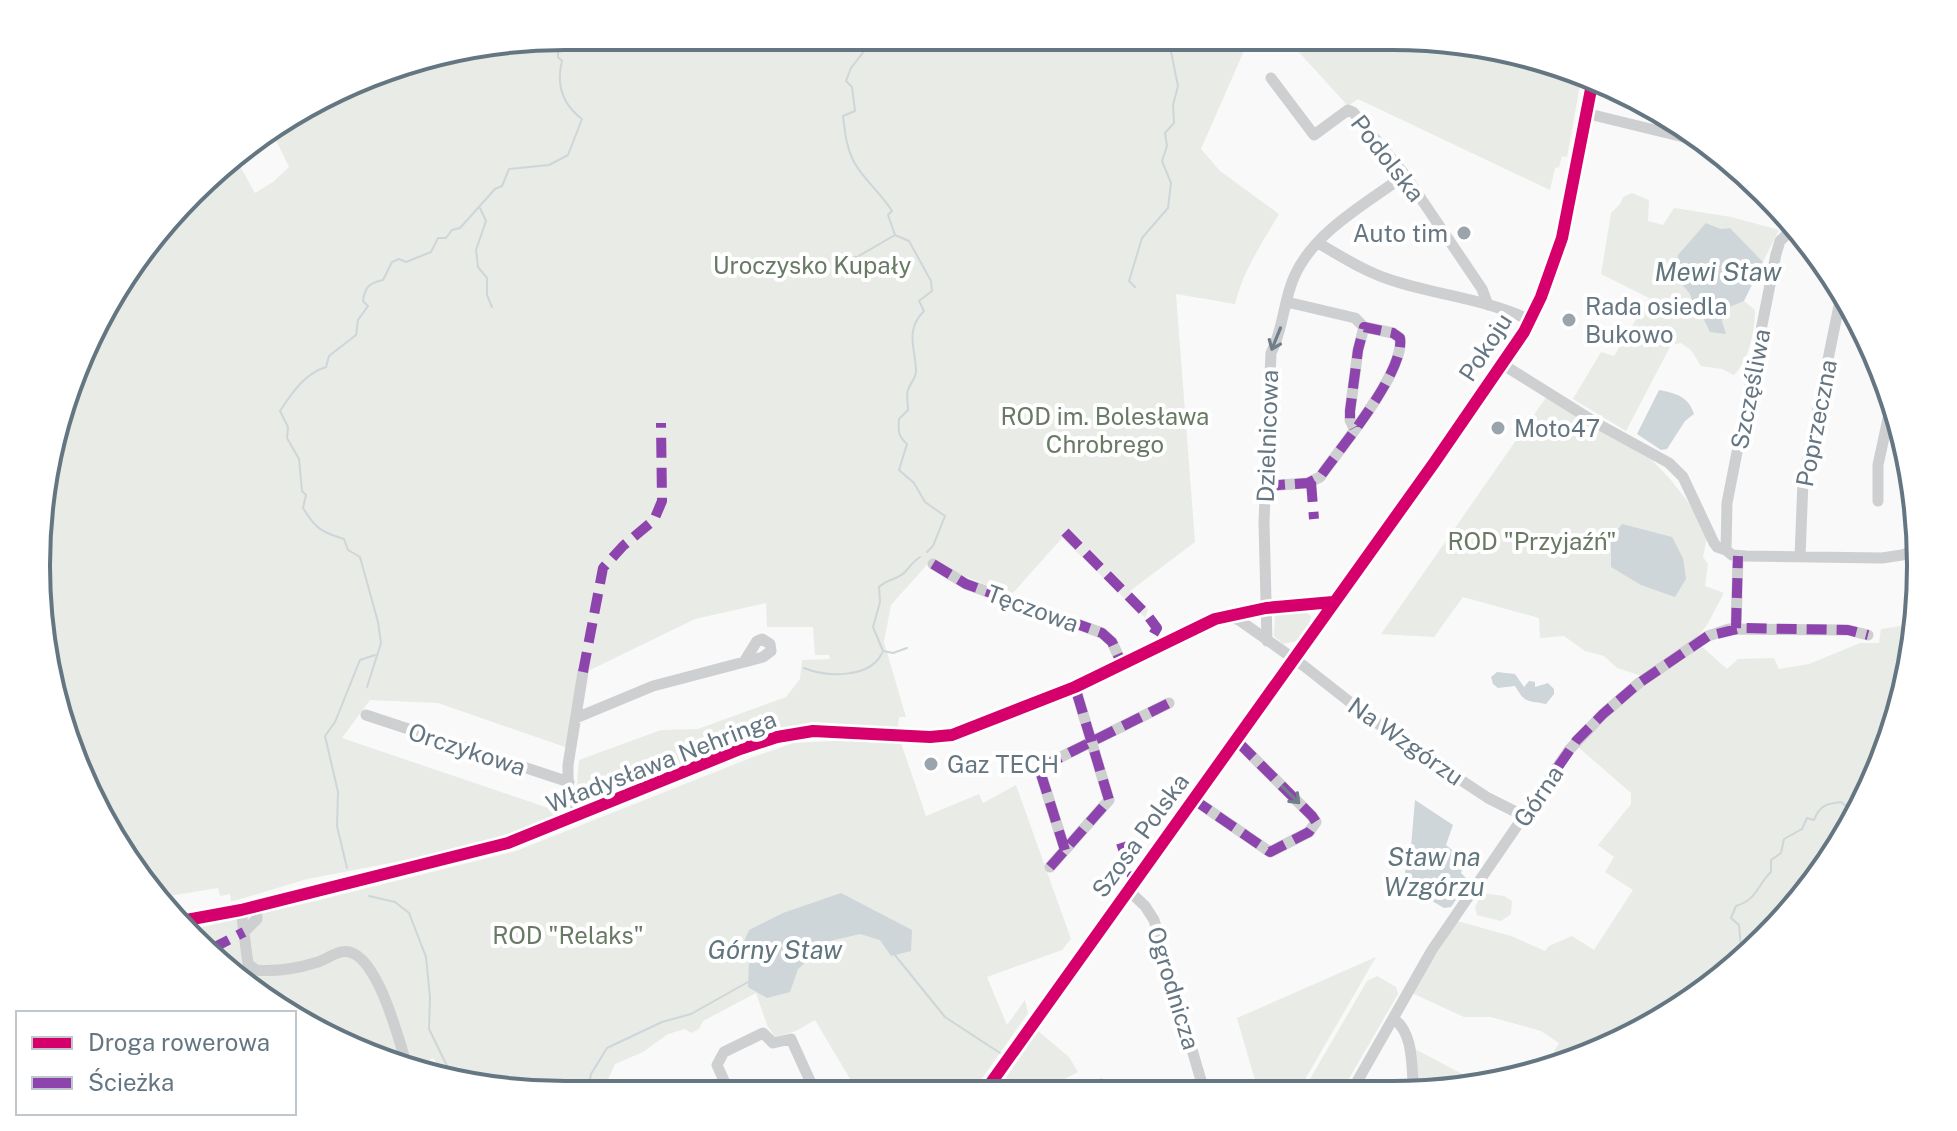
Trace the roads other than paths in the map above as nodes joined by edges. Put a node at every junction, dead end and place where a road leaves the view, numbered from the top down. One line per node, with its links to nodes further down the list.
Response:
1 (1271, 78): 5 (street, Podolska)
2 (1590, 90): 3 (street, Pokoju)
3 (1585, 113): 4 (street); 11 (street, Pokoju)
4 (1675, 135)
5 (1405, 175): 7 (street, Dzielnicowa); 9 (street, Podolska)
6 (1787, 236): 19 (street, Szczęśliwa)
7 (1318, 243): 8 (street, Dzielnicowa); 9 (street)
8 (1287, 302): 12 (street); 16 (street, Dzielnicowa, one-way to 16)
9 (1488, 305): 11 (street)
10 (1838, 309): 20 (street, Poprzeczna)
11 (1530, 320): 13 (street, Pokoju)
12 (1364, 327): 15 (street); 15 (street)
13 (1502, 364): 19 (street); 22 (street, Pokoju)
14 (1887, 424): 17 (street)
15 (1354, 428): 16 (street)
16 (1265, 486): 23 (street, Dzielnicowa)
17 (1878, 501)
18 (1907, 552): 20 (street)
19 (1732, 553): 20 (street); 25 (street)
20 (1800, 557)
21 (933, 564): 30 (street, Tęczowa)
22 (1333, 602): 23 (street, Władysława Nehringa); 28 (street, Szosa Polska)
23 (1266, 608): 24 (street, Władysława Nehringa); 27 (street)
24 (1243, 617): 27 (street, Władysława Nehringa); 30 (street, Władysława Nehringa)
25 (1736, 628): 26 (street, Górna); 40 (street, Górna)
26 (1868, 635)
27 (1267, 641): 28 (street, Władysława Nehringa)
28 (1293, 659): 36 (street, Szosa Polska); 40 (street, Na Wzgórzu)
29 (744, 662): 35 (street)
30 (1122, 664): 32 (street, Władysława Nehringa)
31 (583, 672): 35 (street)
32 (1075, 687): 37 (street); 41 (street, Władysława Nehringa)
33 (1169, 703): 37 (street)
34 (366, 715): 38 (street, Orczykowa)
35 (576, 718): 38 (street)
36 (1236, 740): 39 (street, Szosa Polska); 39 (street, one-way to 39)
37 (1092, 742): 42 (street); 42 (street)
38 (569, 782): 41 (street)
39 (1193, 799): 44 (street, Szosa Polska)
40 (1524, 816): 49 (street, Górna)
41 (571, 818): 45 (street, Władysława Nehringa)
42 (1065, 850): 43 (street)
43 (1050, 867)
44 (1128, 890): 54 (street, Szosa Polska); 55 (street, Ogrodnicza)
45 (256, 906): 46 (street, Władysława Nehringa); 48 (street)
46 (241, 910): 47 (street, Władysława Nehringa); 48 (street)
47 (191, 919)
48 (244, 932): 50 (street)
49 (1394, 1019): 51 (street); 56 (street, Górna)
50 (403, 1055)
51 (1412, 1080)
52 (724, 1081): 53 (street)
53 (810, 1081)
54 (992, 1081)
55 (1201, 1081)
56 (1358, 1081)

